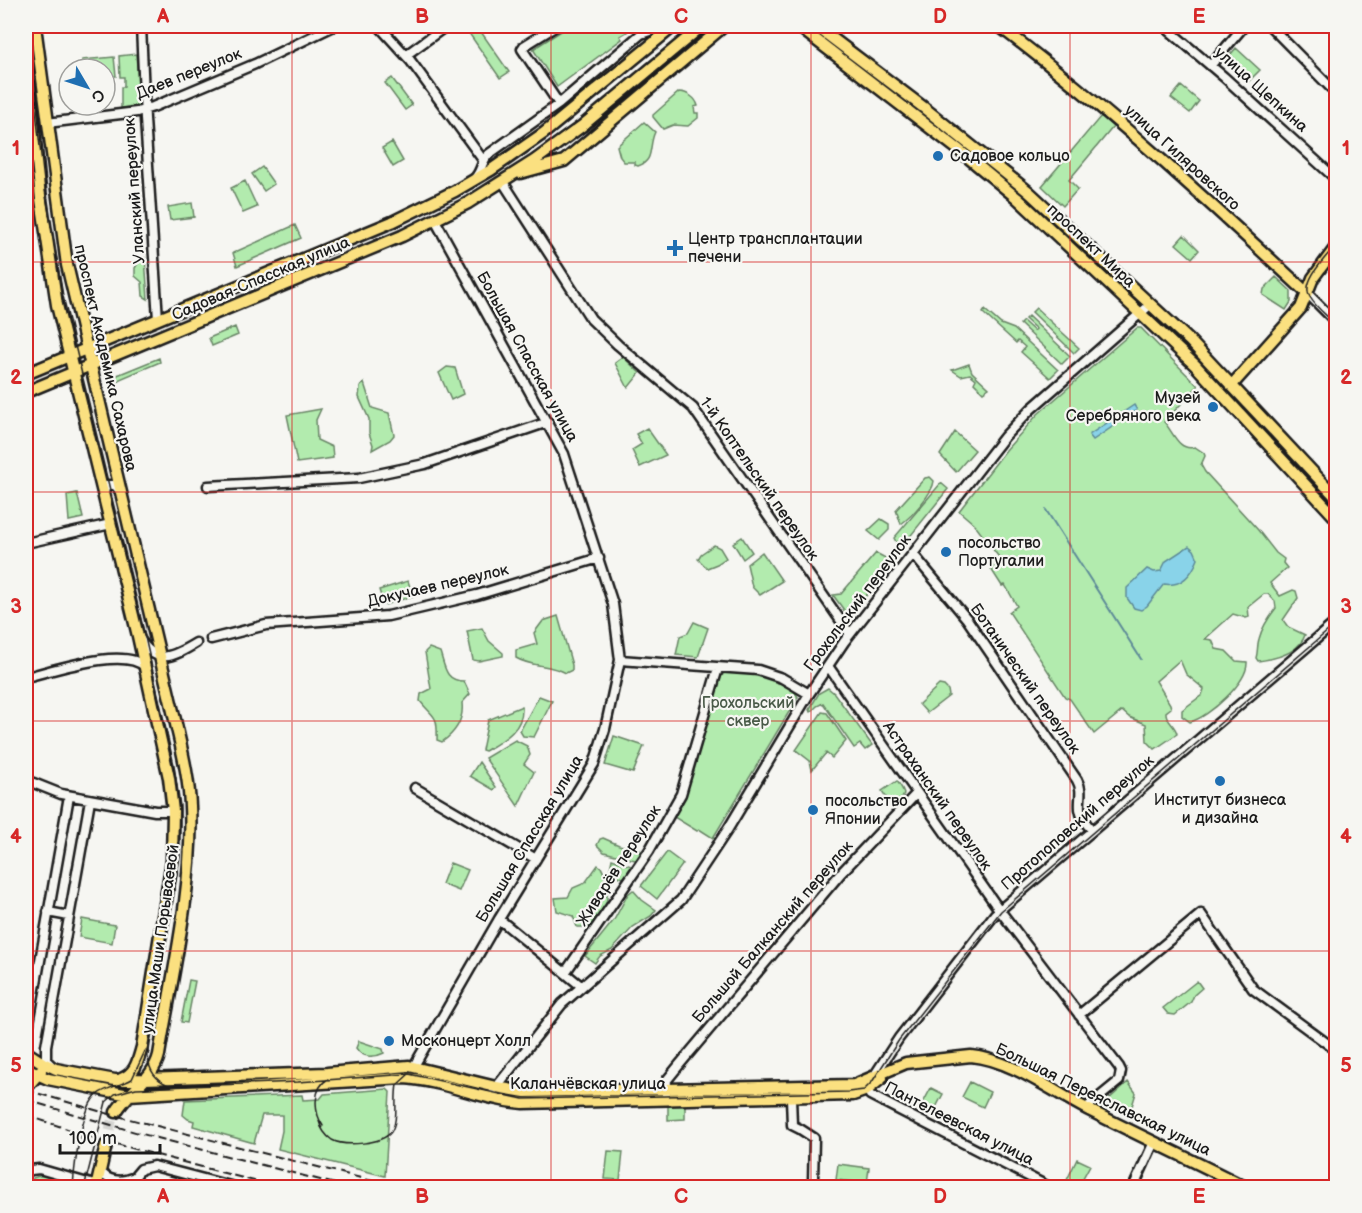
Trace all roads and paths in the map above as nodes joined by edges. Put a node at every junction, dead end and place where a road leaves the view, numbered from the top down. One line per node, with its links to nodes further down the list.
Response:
1 (35, 26): 22 (main road, проспект Академика Сахарова)
2 (141, 26): 23 (street, Уланский переулок)
3 (334, 26): 23 (street, Даев переулок)
4 (379, 26): 18 (street)
5 (446, 26): 18 (street)
6 (556, 26): 21 (street)
7 (664, 26): 21 (street)
8 (674, 26): 30 (main road, Садовая-Спасская улица)
9 (702, 26): 28 (main road, Садовая-Спасская улица)
10 (724, 26): 28 (main road)
11 (798, 26): 37 (main road, проспект Мира)
12 (816, 26): 36 (main road, проспект Мира)
13 (999, 26): 34 (main road, улица Гиляровского)
14 (1164, 26): 19 (street, улица Щепкина)
15 (1244, 26): 19 (street)
16 (1270, 26): 20 (street)
17 (26, 54): 24 (main road, проспект Академика Сахарова)
18 (406, 55): 27 (street)
19 (1211, 65): 29 (street, улица Щепкина)
20 (1334, 87)
21 (559, 104): 27 (street)
22 (45, 110): 24 (street); 25 (main road, проспект Академика Сахарова)
23 (144, 110): 25 (street, Даев переулок); 38 (street, Уланский переулок)
24 (32, 111): 26 (main road, проспект Академика Сахарова)
25 (47, 127): 26 (street, Даев переулок); 42 (main road, проспект Академика Сахарова)
26 (35, 131): 44 (main road, проспект Академика Сахарова)
27 (483, 160): 30 (street)
28 (514, 174): 31 (main road, Садовая-Спасская улица)
29 (1336, 179)
30 (472, 181): 38 (main road, Садовая-Спасская улица)
31 (503, 182): 32 (main road, Садовая-Спасская улица); 63 (street, 1-й Коптельский переулок)
32 (435, 220): 43 (main road, Садовая-Спасская улица); 52 (street, Большая Спасская улица)
33 (1336, 247): 35 (main road)
34 (1292, 279): 35 (main road, улица Гиляровского); 39 (main road)
35 (1307, 293): 39 (main road); 40 (street, улица Гиляровского)
36 (1150, 304): 37 (street, Грохольский переулок); 50 (main road, проспект Мира)
37 (1141, 314): 57 (main road, проспект Мира); 60 (street, Грохольский переулок)
38 (158, 319): 41 (main road, Садовая-Спасская улица)
39 (1292, 320): 50 (main road)
40 (1336, 322)
41 (115, 337): 42 (main road, Садовая-Спасская улица); 43 (street)
42 (87, 349): 44 (main road, Садовая-Спасская улица); 45 (main road, проспект Академика Сахарова)
43 (121, 353): 45 (main road, Садовая-Спасская улица)
44 (70, 356): 46 (main road, Садовая-Спасская улица); 47 (main road, проспект Академика Сахарова)
45 (91, 366): 47 (main road, Садовая-Спасская улица); 54 (main road, проспект Академика Сахарова)
46 (44, 367): 48 (main road, Садовая-Спасская улица); 49 (street)
47 (74, 373): 49 (main road, Садовая-Спасская улица); 55 (main road, проспект Академика Сахарова)
48 (26, 374)
49 (50, 382): 51 (main road, Садовая-Спасская улица)
50 (1232, 385): 56 (main road, проспект Мира)
51 (26, 392)
52 (548, 422): 53 (street); 61 (street, Большая Спасская улица)
53 (208, 486)
54 (119, 490): 55 (street); 67 (main road, проспект Академика Сахарова)
55 (104, 494): 58 (main road, проспект Академика Сахарова)
56 (1336, 497)
57 (1336, 518)
58 (111, 524): 59 (street); 64 (main road, проспект Академика Сахарова)
59 (26, 543)
60 (913, 554): 63 (street, Грохольский переулок); 83 (street, Ботанический переулок)
61 (598, 558): 65 (street, Докучаев переулок); 68 (street, Большая Спасская улица)
62 (1336, 622): 83 (street, Протопоповский переулок)
63 (850, 634): 69 (street, Грохольский переулок)
64 (138, 636): 67 (street); 70 (main road, проспект Академика Сахарова)
65 (211, 639)
66 (196, 644): 67 (street)
67 (160, 657): 73 (main road, улица Маши Порываевой)
68 (620, 660): 71 (street); 84 (street, Большая Спасская улица)
69 (828, 666): 75 (street, Грохольский переулок); 78 (street, Астраханский переулок)
70 (146, 668): 72 (street); 74 (main road, улица Маши Порываевой)
71 (718, 668): 75 (street); 91 (street, Живарёв переулок)
72 (26, 677)
73 (167, 688): 74 (street); 81 (main road, улица Маши Порываевой)
74 (150, 690): 82 (main road, улица Маши Порываевой)
75 (809, 694): 92 (street, Грохольский переулок)
76 (26, 780): 79 (street)
77 (415, 788): 84 (street)
78 (917, 793): 87 (street, Астраханский переулок); 110 (street, Большой Балканский переулок)
79 (69, 796): 80 (street); 88 (street)
80 (90, 800): 82 (street); 89 (street)
81 (190, 803): 82 (street); 86 (main road, улица Маши Порываевой)
82 (173, 808): 85 (main road, улица Маши Порываевой)
83 (1092, 830): 87 (street, Протопоповский переулок)
84 (536, 859): 90 (street, Большая Спасская улица)
85 (171, 863): 86 (street); 95 (main road, улица Маши Порываевой)
86 (189, 865): 98 (main road, улица Маши Порываевой)
87 (1000, 910): 93 (street, Астраханский переулок); 104 (street, Протопоповский переулок)
88 (48, 912): 89 (street); 94 (street)
89 (69, 916): 102 (street)
90 (499, 919): 91 (street); 99 (street, Большая Спасская улица)
91 (565, 973): 92 (street)
92 (581, 986): 109 (street, Грохольский переулок)
93 (1079, 1015): 96 (street); 113 (street, Астраханский переулок)
94 (26, 1029)
95 (142, 1047): 98 (street); 106 (main road, улица Маши Порываевой)
96 (1336, 1050)
97 (26, 1052): 102 (main road, Каланчёвская улица)
98 (160, 1053): 103 (main road); 107 (main road, улица Маши Порываевой)
99 (414, 1066): 103 (main road, Каланчёвская улица); 109 (main road, Каланчёвская улица)
100 (896, 1067): 104 (main road, Большая Переяславская улица); 108 (main road, Каланчёвская улица); 113 (main road, Большая Переяславская улица)
101 (26, 1069): 105 (main road, Каланчёвская улица)
102 (57, 1069): 105 (main road); 106 (main road, Каланчёвская улица)
103 (176, 1078): 107 (main road, Каланчёвская улица)
104 (873, 1078): 108 (street, Пантелеевская улица); 110 (main road, Каланчёвская улица)
105 (30, 1080): 111 (main road, Каланчёвская улица)
106 (115, 1080): 107 (main road, Каланчёвская улица); 111 (main road)
107 (145, 1080): 111 (main road, улица Маши Порываевой)
108 (867, 1090): 112 (main road, Каланчёвская улица); 125 (street, Пантелеевская улица)
109 (493, 1092): 110 (main road, Каланчёвская улица); 111 (main road, Каланчёвская улица)
110 (666, 1093): 112 (main road, Каланчёвская улица)
111 (125, 1094): 114 (main road)
112 (791, 1097): 124 (street)
113 (1086, 1108): 115 (main road, Большая Переяславская улица)
114 (115, 1111)
115 (1154, 1142): 126 (street); 127 (main road, Большая Переяславская улица)
116 (106, 1145): 117 (main road)
117 (100, 1171): 119 (street); 120 (main road); 121 (street)
118 (26, 1173): 120 (street)
119 (136, 1174): 122 (street); 123 (street)
120 (99, 1187)
121 (112, 1188)
122 (125, 1188)
123 (238, 1188)
124 (821, 1188)
125 (1051, 1188)
126 (1133, 1188)
127 (1247, 1188)

